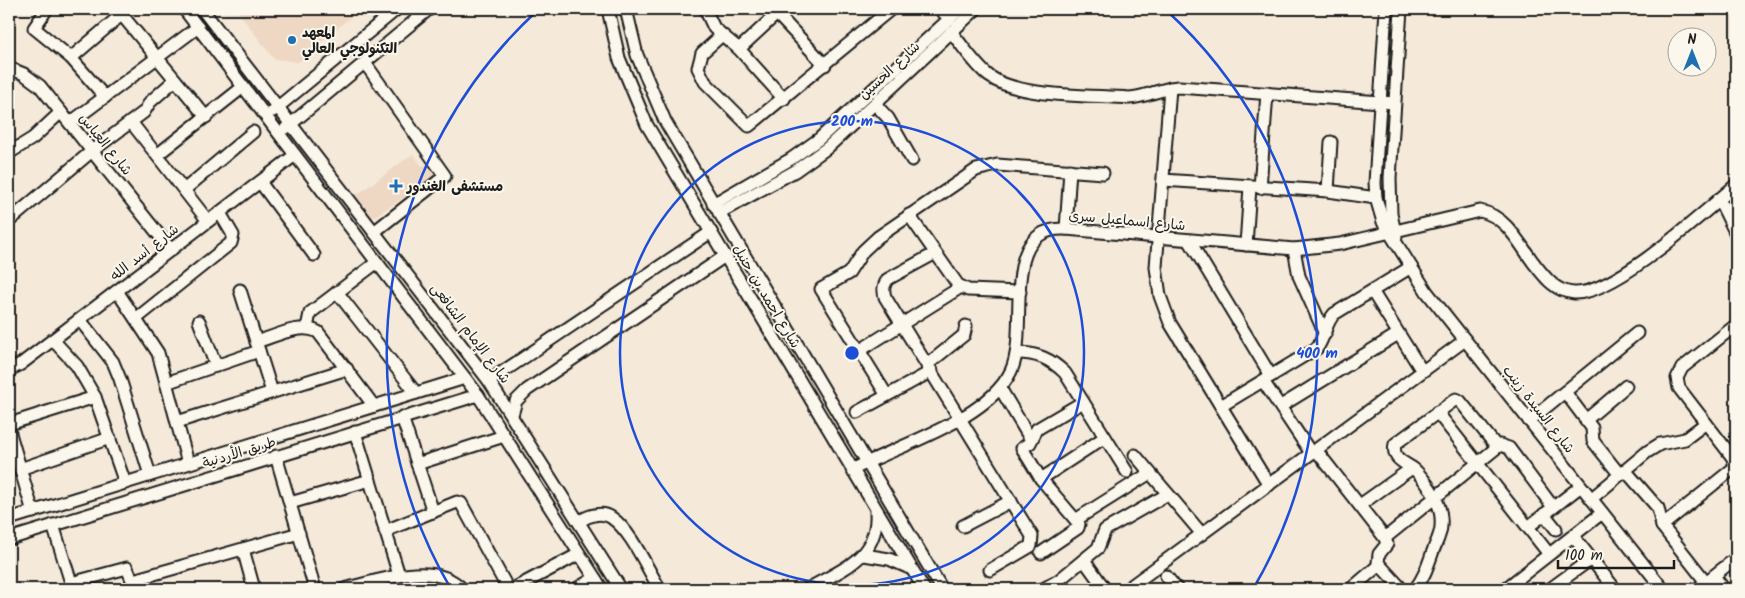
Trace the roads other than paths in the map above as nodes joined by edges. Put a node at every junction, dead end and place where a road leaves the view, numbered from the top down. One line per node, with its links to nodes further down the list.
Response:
1 (47, 9): 22 (street)
2 (184, 9): 18 (street)
3 (202, 9): 38 (street, شارع الإمام الشافعى)
4 (397, 9): 38 (street)
5 (430, 9): 24 (street)
6 (608, 9): 29 (street, شارع احمد بن حنبل)
7 (626, 9): 27 (street, شارع احمد بن حنبل)
8 (705, 9): 20 (street)
9 (940, 9): 17 (street)
10 (960, 9): 17 (street, شارع الحسين)
11 (976, 9): 19 (street, شارع الحسين)
12 (1386, 9): 35 (street, شارع السيدة زينب)
13 (1401, 9): 36 (street)
14 (889, 10): 25 (street)
15 (780, 11): 21 (street); 25 (street)
16 (119, 12): 22 (street); 23 (street)
17 (950, 19): 47 (street, شارع الحسين)
18 (198, 27): 23 (street); 30 (street)
19 (951, 32): 31 (street); 37 (street, شارع الحسين)
20 (722, 35): 21 (street); 34 (street)
21 (739, 49): 34 (street)
22 (71, 58): 33 (street)
23 (156, 58): 28 (street); 33 (street)
24 (365, 63): 44 (street); 70 (street)
25 (825, 65): 34 (street)
26 (9, 68): 39 (street, شارع العباس)
27 (644, 75): 29 (street); 64 (street, شارع احمد بن حنبل)
28 (175, 80): 40 (street); 42 (street)
29 (627, 81): 71 (street, شارع احمد بن حنبل)
30 (243, 87): 40 (street); 41 (street)
31 (1170, 88): 32 (street); 56 (street)
32 (1267, 94): 35 (street); 59 (street)
33 (105, 97): 43 (street)
34 (784, 99)
35 (1380, 102): 36 (street); 62 (street, شارع السيدة زينب)
36 (1394, 102): 72 (street)
37 (875, 104): 47 (street, شارع الحسين); 53 (street)
38 (278, 107): 41 (street); 44 (street, شارع الإمام الشافعى)
39 (61, 112): 43 (street, شارع العباس); 50 (street)
40 (206, 116): 51 (street)
41 (266, 117): 46 (street)
42 (130, 122): 49 (street); 51 (street)
43 (70, 123): 49 (street, شارع العباس)
44 (291, 124): 46 (street); 70 (street, شارع الإمام الشافعى)
45 (253, 132): 60 (street)
46 (279, 134): 52 (street)
47 (833, 136): 64 (street, شارع الحسين)
48 (1331, 142): 61 (street)
49 (92, 151): 67 (street); 78 (street, شارع العباس)
50 (9, 153)
51 (157, 155): 60 (street)
52 (295, 155): 57 (street, شارع أسد الله); 82 (street)
53 (912, 160)
54 (1070, 170): 55 (street); 66 (street); 69 (street)
55 (1103, 173)
56 (1163, 180): 59 (street); 74 (street)
57 (260, 182): 65 (street, شارع أسد الله); 79 (street)
58 (1736, 185): 63 (street, شارع اسماعيل سرى)
59 (1255, 188): 61 (street); 76 (street)
60 (184, 190): 68 (street)
61 (1328, 192): 62 (street)
62 (1376, 198): 72 (street, شارع السيدة زينب)
63 (1720, 199): 72 (street, شارع اسماعيل سرى); 73 (street)
64 (716, 208): 146 (street, شارع احمد بن حنبل)
65 (220, 213): 68 (street, شارع أسد الله); 90 (street)
66 (909, 215): 80 (street); 103 (street)
67 (9, 221)
68 (208, 221): 78 (street, شارع أسد الله)
69 (1066, 229): 74 (street, شارع اسماعيل سرى); 89 (street, شارع اسماعيل سرى)
70 (374, 232): 112 (street, شارع الإمام الشافعى)
71 (711, 232): 81 (street, شارع احمد بن حنبل); 112 (street)
72 (1392, 232): 77 (street, شارع اسماعيل سرى); 83 (street, شارع السيدة زينب)
73 (1736, 234)
74 (1158, 237): 75 (street, شارع اسماعيل سرى); 124 (street)
75 (1189, 240): 76 (street, شارع اسماعيل سرى); 111 (street)
76 (1246, 245): 77 (street, شارع اسماعيل سرى)
77 (1294, 249): 98 (street)
78 (171, 250): 86 (street, شارع أسد الله)
79 (314, 254)
80 (934, 254): 84 (street); 93 (street)
81 (725, 256): 128 (street); 152 (street, شارع احمد بن حنبل)
82 (376, 263): 88 (street); 110 (street)
83 (1410, 267): 87 (street); 101 (street, شارع السيدة زينب)
84 (961, 287): 89 (street); 93 (street)
85 (240, 290): 102 (street)
86 (117, 291): 90 (street); 91 (street, شارع أسد الله)
87 (1372, 291): 98 (street); 99 (street)
88 (337, 292): 96 (street); 118 (street)
89 (1020, 292): 104 (street, شارع اسماعيل سرى)
90 (136, 318): 113 (street)
91 (80, 320): 100 (street, شارع أسد الله); 157 (street)
92 (199, 321): 105 (street)
93 (903, 324): 103 (street); 106 (street)
94 (1736, 325): 134 (street)
95 (966, 326): 106 (street)
96 (307, 328): 102 (street); 107 (street)
97 (1637, 333): 117 (street)
98 (1325, 334): 111 (street)
99 (1398, 334): 109 (street); 125 (street)
100 (53, 340): 108 (street, شارع أسد الله); 121 (street)
101 (1464, 340): 109 (street); 132 (street, شارع السيدة زينب)
102 (258, 347): 105 (street); 116 (street)
103 (859, 351): 119 (street)
104 (1016, 353): 115 (street, شارع اسماعيل سرى); 122 (street)
105 (216, 366): 113 (street)
106 (930, 367): 119 (street); 130 (street)
107 (347, 369): 116 (street); 123 (street)
108 (9, 370)
109 (1422, 372): 143 (street)
110 (465, 378): 118 (street, طريق الأردنية); 120 (street)
111 (1267, 379): 124 (street); 125 (street)
112 (489, 381): 128 (street, شارع الإمام الشافعى)
113 (166, 382): 133 (street)
114 (1626, 386): 131 (street)
115 (1000, 388): 130 (street, شارع اسماعيل سرى); 141 (street)
116 (272, 392): 133 (street)
117 (1565, 392): 131 (street); 132 (street)
118 (416, 393): 123 (street, طريق الأردنية)
119 (886, 394): 126 (street)
120 (478, 395): 129 (street, طريق الأردنية); 138 (street)
121 (95, 397): 135 (street); 140 (street)
122 (1083, 402): 139 (street); 141 (street)
123 (374, 406): 148 (street, طريق الأردنية)
124 (1220, 406): 161 (street)
125 (1281, 406): 143 (street)
126 (857, 412)
127 (1437, 412): 142 (street); 147 (street); 150 (street)
128 (512, 415): 176 (street, شارع الإمام الشافعى)
129 (402, 417): 137 (street, طريق الأردنية); 149 (street)
130 (960, 417): 146 (street, شارع اسماعيل سرى); 166 (street)
131 (1586, 420): 155 (street)
132 (1529, 421): 162 (street, شارع السيدة زينب)
133 (177, 422): 148 (street)
134 (1706, 423): 153 (street); 155 (street)
135 (9, 424)
136 (9, 430): 151 (street)
137 (355, 432): 145 (street, طريق الأردنية); 159 (street)
138 (504, 436): 149 (street); 190 (street)
139 (1105, 437): 154 (street); 158 (street)
140 (110, 438): 151 (street); 160 (street)
141 (1031, 440): 158 (street)
142 (1497, 447): 147 (street); 170 (street)
143 (1314, 451): 161 (street); 168 (street)
144 (1135, 455): 156 (street)
145 (276, 456): 167 (street); 177 (street, طريق الأردنية)
146 (867, 462): 152 (street, شارع اسماعيل سرى); 219 (street, شارع احمد بن حنبل)
147 (1477, 462): 164 (street); 180 (street)
148 (188, 463): 157 (street, طريق الأردنية)
149 (417, 464): 172 (street)
150 (1412, 468): 164 (street); 168 (street)
151 (20, 469): 171 (street)
152 (852, 470): 169 (street, شارع احمد بن حنبل)
153 (1735, 471): 179 (street)
154 (1127, 472)
155 (1622, 472): 165 (street); 179 (street)
156 (1150, 473): 163 (street); 175 (street)
157 (150, 475): 160 (street, طريق الأردنية)
158 (1041, 479): 175 (street)
159 (370, 480): 167 (street); 182 (street)
160 (125, 483): 171 (street, طريق الأردنية)
161 (1269, 485): 184 (street)
162 (1581, 486): 165 (street, شارع السيدة زينب); 170 (street)
163 (1168, 494): 184 (street); 195 (street)
164 (1436, 498): 186 (street); 225 (street)
165 (1591, 499): 173 (street, شارع السيدة زينب)
166 (1011, 501): 178 (street); 198 (street)
167 (290, 503): 183 (street)
168 (1360, 505): 186 (street)
169 (876, 510): 192 (street); 197 (street, شارع احمد بن حنبل)
170 (1549, 510): 180 (street); 181 (street)
171 (32, 512): 174 (street, طريق الأردنية)
172 (433, 512): 182 (street); 211 (street)
173 (1602, 513): 185 (street); 228 (street, شارع السيدة زينب)
174 (9, 519)
175 (1077, 519): 189 (street)
176 (580, 522): 215 (street, شارع الإمام الشافعى); 216 (street)
177 (53, 525): 187 (street, طريق الأردنية); 204 (street)
178 (963, 526)
179 (1662, 526): 202 (street)
180 (1528, 527): 191 (street)
181 (1556, 529)
182 (386, 531): 199 (street)
183 (299, 533): 188 (street); 208 (street)
184 (1202, 534): 222 (street)
185 (1573, 536): 191 (street); 194 (street)
186 (1385, 538): 196 (street)
187 (9, 539)
188 (243, 549): 203 (street); 207 (street)
189 (1041, 553)
190 (579, 554): 201 (street); 212 (street)
191 (1549, 554): 226 (street)
192 (864, 555): 197 (street); 217 (street)
193 (1736, 558): 202 (street)
194 (1591, 559): 206 (street); 227 (street)
195 (1084, 560): 220 (street); 221 (street)
196 (1379, 566): 223 (street); 224 (street)
197 (912, 569): 218 (street, شارع احمد بن حنبل)
198 (990, 570)
199 (399, 575): 209 (street); 210 (street)
200 (1166, 576): 205 (street)
201 (595, 578): 213 (street); 214 (street)
202 (1706, 582): 229 (street)
203 (134, 585): 204 (street)
204 (72, 586)
205 (1173, 588)
206 (1612, 588)
207 (254, 589)
208 (315, 589)
209 (344, 589)
210 (462, 589)
211 (508, 589)
212 (513, 589)
213 (576, 589)
214 (602, 589)
215 (621, 589)
216 (660, 589)
217 (808, 589)
218 (924, 589)
219 (942, 589)
220 (1042, 589)
221 (1105, 589)
222 (1127, 589)
223 (1351, 589)
224 (1402, 589)
225 (1415, 589)
226 (1506, 589)
227 (1550, 589)
228 (1663, 589)
229 (1724, 589)

